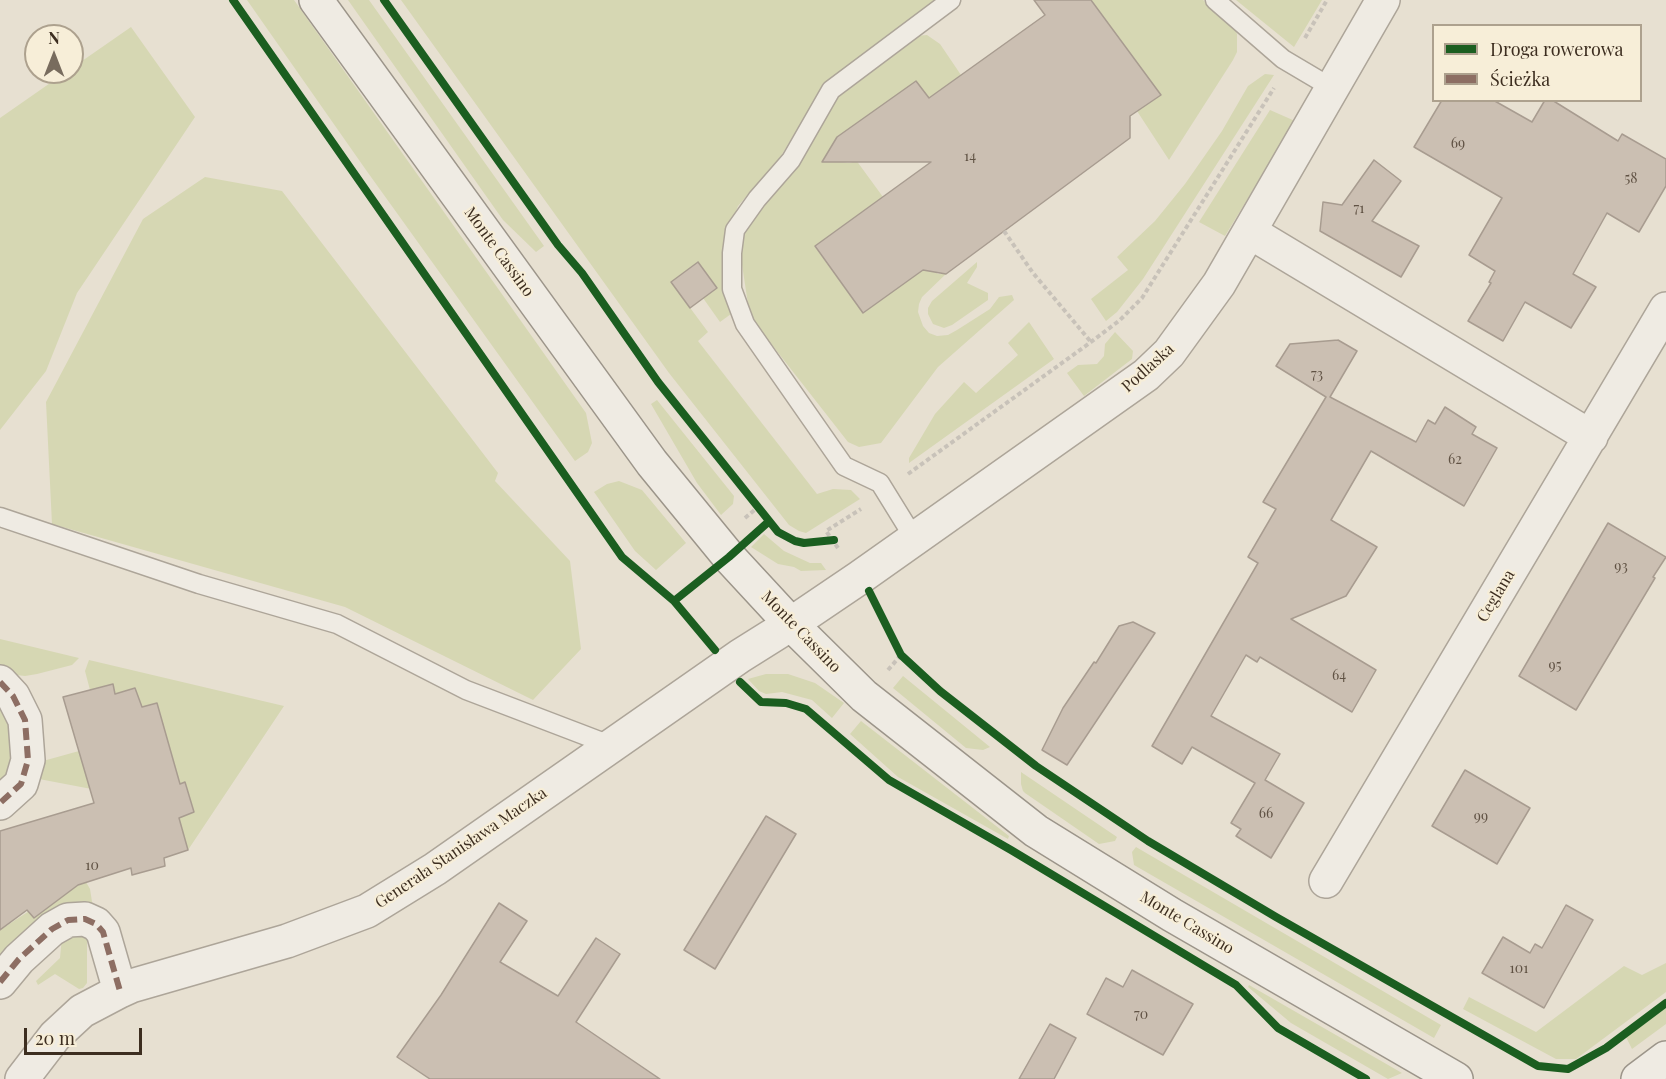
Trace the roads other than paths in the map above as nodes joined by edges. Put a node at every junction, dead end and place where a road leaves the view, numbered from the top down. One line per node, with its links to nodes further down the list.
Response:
1 (316, 0): 11 (street, Monte Cassino)
2 (951, 0): 10 (lane)
3 (1215, 0): 5 (lane)
4 (1383, 0): 5 (street, Podlaska)
5 (1332, 88): 6 (street, Podlaska)
6 (1250, 232): 8 (street); 10 (street, Podlaska)
7 (1666, 309): 8 (street, Ceglana)
8 (1591, 437): 15 (street, Ceglana)
9 (0, 518): 13 (lane)
10 (914, 538): 11 (street, Podlaska)
11 (791, 624): 13 (street, Generała Stanisława Maczka); 20 (street, Monte Cassino)
12 (0, 682): 14 (street)
13 (610, 745): 17 (street, Generała Stanisława Maczka)
14 (0, 803)
15 (1326, 881)
16 (0, 982): 17 (street)
17 (120, 991): 19 (street, Generała Stanisława Maczka)
18 (1666, 1058): 21 (street)
19 (22, 1079)
20 (1456, 1079)
21 (1638, 1079)

